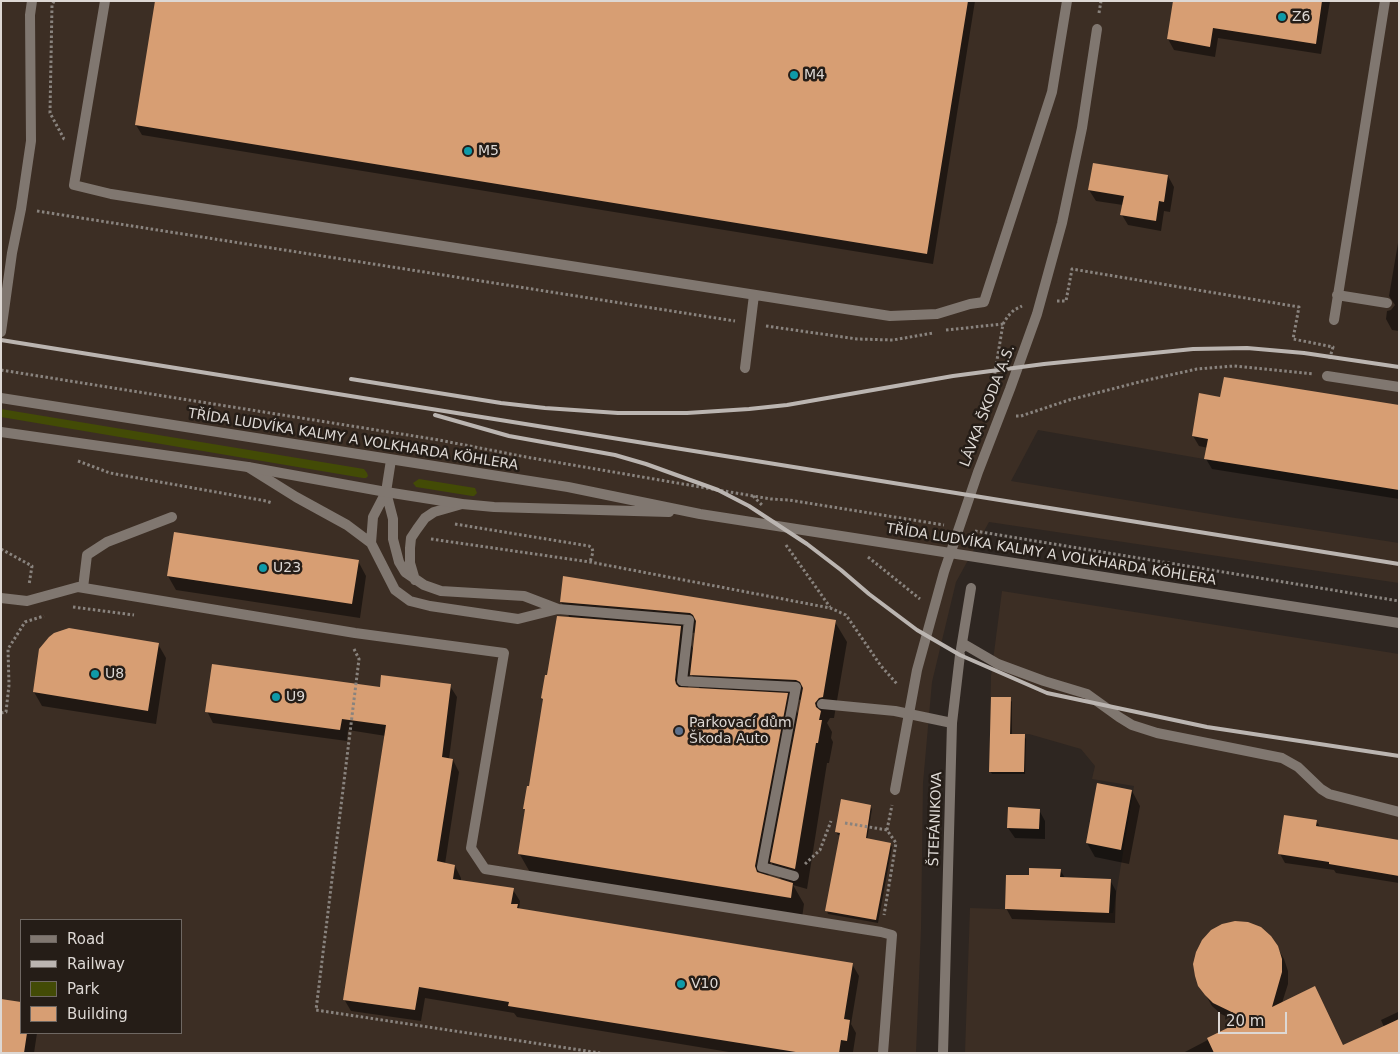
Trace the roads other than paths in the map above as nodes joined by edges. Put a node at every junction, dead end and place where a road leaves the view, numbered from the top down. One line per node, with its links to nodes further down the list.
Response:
1 (32, 1): 7 (street)
2 (105, 1): 8 (street)
3 (1067, 1): 8 (street)
4 (1385, 1): 9 (street)
5 (1097, 29): 34 (street, LÁVKA ŠKODA A.S.)
6 (1, 252): 7 (street)
7 (12, 253): 12 (street)
8 (754, 295): 13 (street)
9 (1338, 295): 10 (street); 11 (street)
10 (1387, 303)
11 (1334, 320)
12 (1, 332)
13 (745, 368)
14 (1327, 376): 15 (street)
15 (1399, 387)
16 (1, 398): 18 (street, TŘÍDA LUDVÍKA KALMY A VOLKHARDA KÖHLERA)
17 (1, 432): 19 (street, TŘÍDA LUDVÍKA KALMY A VOLKHARDA KÖHLERA)
18 (391, 460): 20 (street); 22 (street, TŘÍDA LUDVÍKA KALMY A VOLKHARDA KÖHLERA)
19 (248, 467): 20 (street, TŘÍDA LUDVÍKA KALMY A VOLKHARDA KÖHLERA); 24 (street)
20 (386, 492): 21 (street, TŘÍDA LUDVÍKA KALMY A VOLKHARDA KÖHLERA); 24 (street); 25 (street)
21 (462, 504): 22 (street, TŘÍDA LUDVÍKA KALMY A VOLKHARDA KÖHLERA); 25 (street)
22 (700, 514): 30 (street, TŘÍDA LUDVÍKA KALMY A VOLKHARDA KÖHLERA)
23 (172, 517): 26 (street)
24 (371, 543): 29 (street)
25 (415, 580): 29 (street)
26 (83, 588): 28 (street); 37 (street)
27 (971, 588): 31 (street, ŠTEFÁNIKOVA)
28 (1, 598)
29 (558, 609): 36 (street)
30 (1399, 623)
31 (962, 643): 33 (street, ŠTEFÁNIKOVA); 35 (street)
32 (822, 704): 33 (street)
33 (952, 722): 38 (street, ŠTEFÁNIKOVA)
34 (895, 790)
35 (1399, 812)
36 (794, 876)
37 (883, 1053)
38 (943, 1053)

